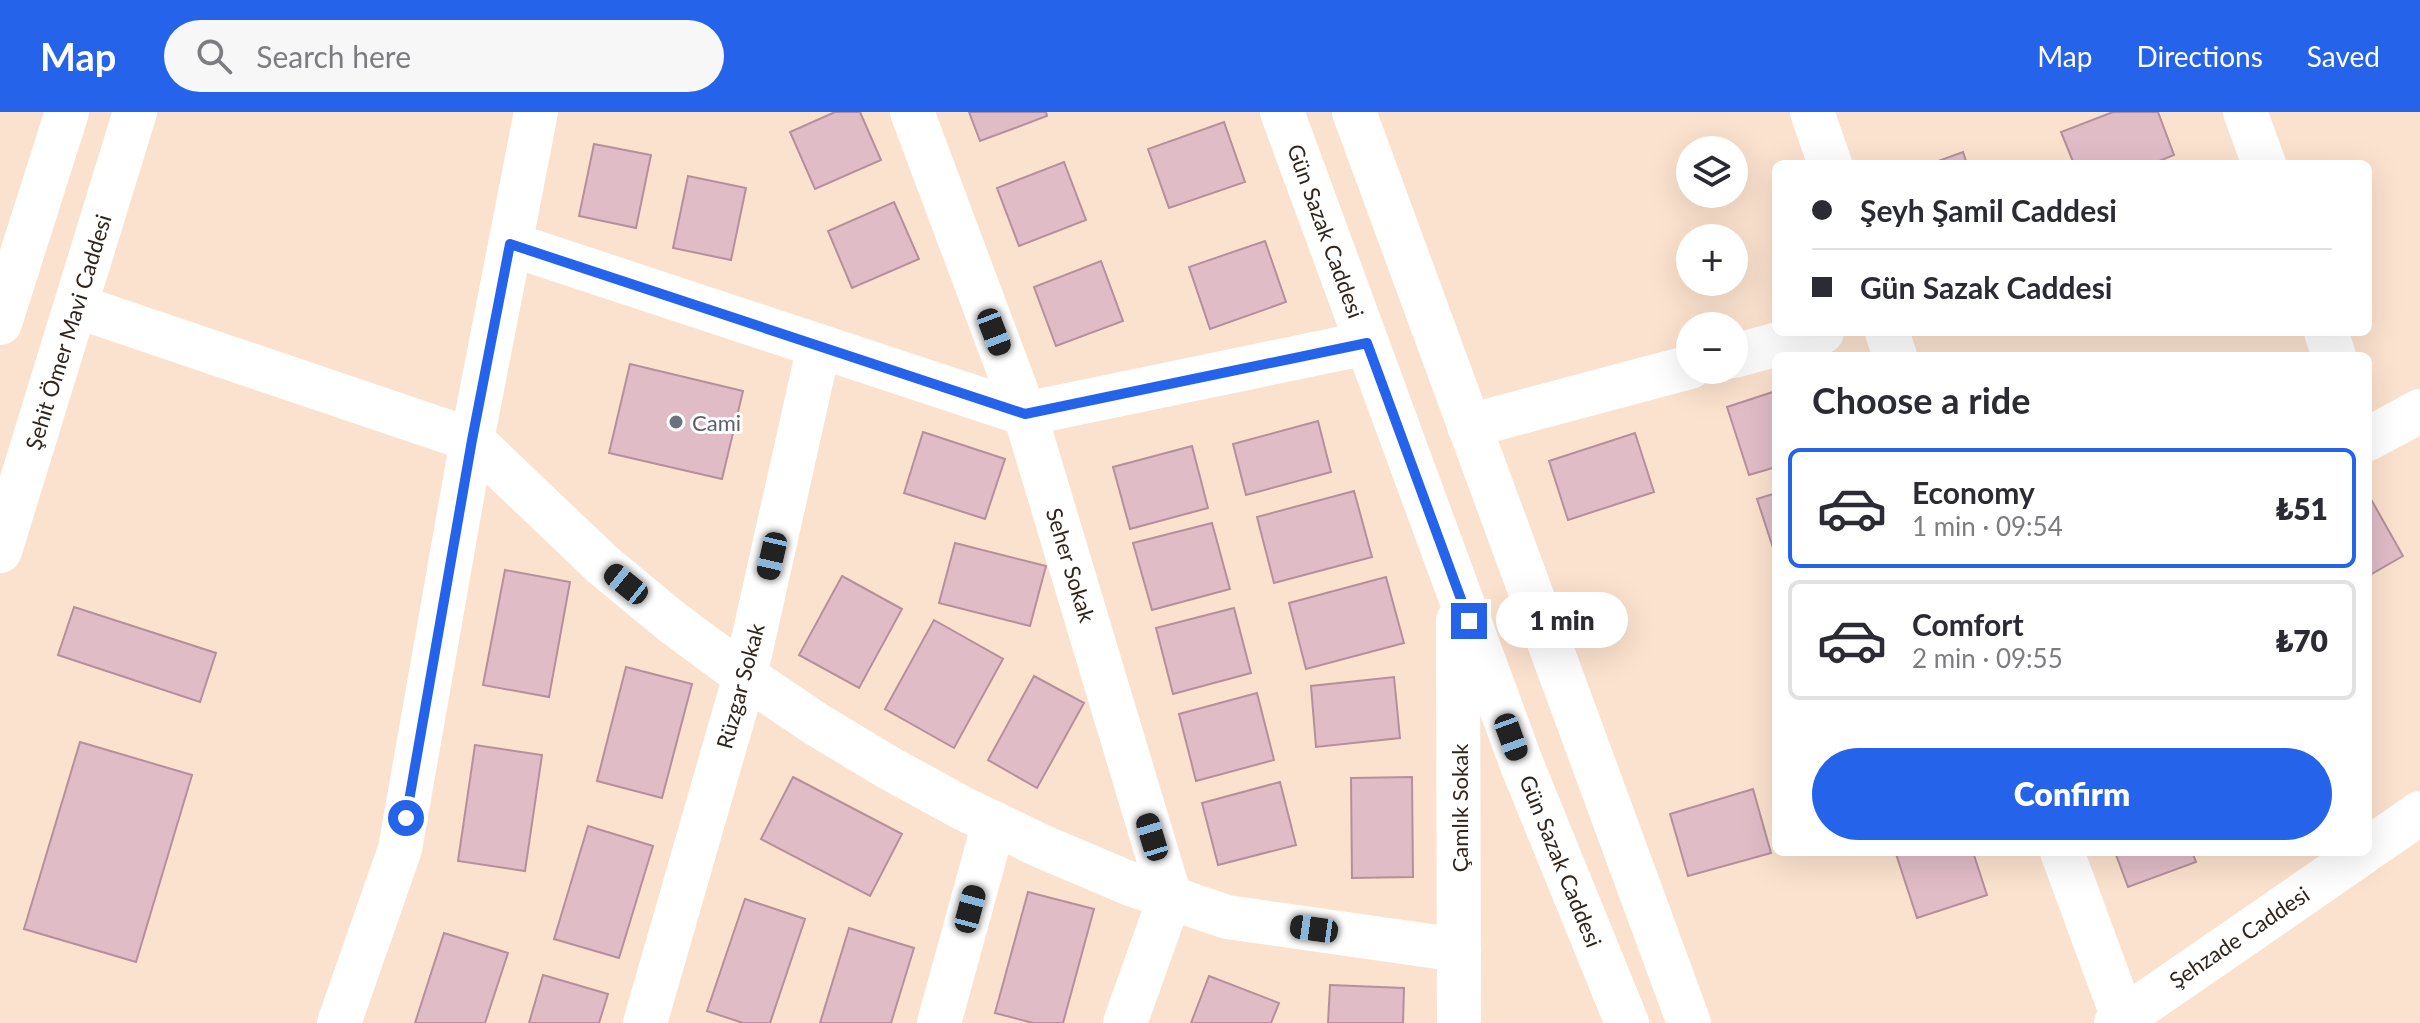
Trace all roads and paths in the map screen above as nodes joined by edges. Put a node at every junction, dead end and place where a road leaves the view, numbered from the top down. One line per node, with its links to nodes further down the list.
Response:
1 (67, 112): 13 (street)
2 (135, 112): 12 (street, Şehit Ömer Mavi Caddesi)
3 (536, 112): 11 (street)
4 (912, 112): 20 (street, Seher Sokak)
5 (1282, 112): 15 (street, Gün Sazak Caddesi)
6 (1354, 112): 21 (street)
7 (1812, 112): 9 (street)
8 (2245, 112): 10 (street)
9 (1829, 160)
10 (2263, 160)
11 (510, 244): 16 (street); 23 (street)
12 (76, 306): 23 (street); 24 (street, Şehit Ömer Mavi Caddesi)
13 (0, 323)
14 (1807, 336): 17 (street)
15 (1367, 343): 20 (street); 25 (street, Gün Sazak Caddesi)
16 (819, 346): 20 (street); 26 (street, Rüzgar Sokak)
17 (1748, 352)
18 (1676, 371): 21 (street)
19 (2420, 411): 22 (street)
20 (1025, 414): 32 (street, Seher Sokak)
21 (1469, 426): 41 (street)
22 (2372, 437)
23 (472, 440): 26 (street); 35 (street)
24 (0, 551)
25 (1458, 592): 33 (street, Çamlık Sokak); 40 (street, Gün Sazak Caddesi)
26 (745, 676): 28 (street); 36 (street, Rüzgar Sokak)
27 (2420, 813): 29 (street, Şehzade Caddesi)
28 (994, 823): 32 (street); 37 (street)
29 (2372, 846)
30 (2063, 856): 34 (street)
31 (2357, 856): 34 (street, Şehzade Caddesi)
32 (1170, 897): 33 (street); 38 (street)
33 (1459, 950): 39 (street, Çamlık Sokak)
34 (2121, 1021)
35 (339, 1023)
36 (645, 1023)
37 (939, 1023)
38 (1125, 1023)
39 (1459, 1023)
40 (1627, 1023)
41 (1689, 1023)

